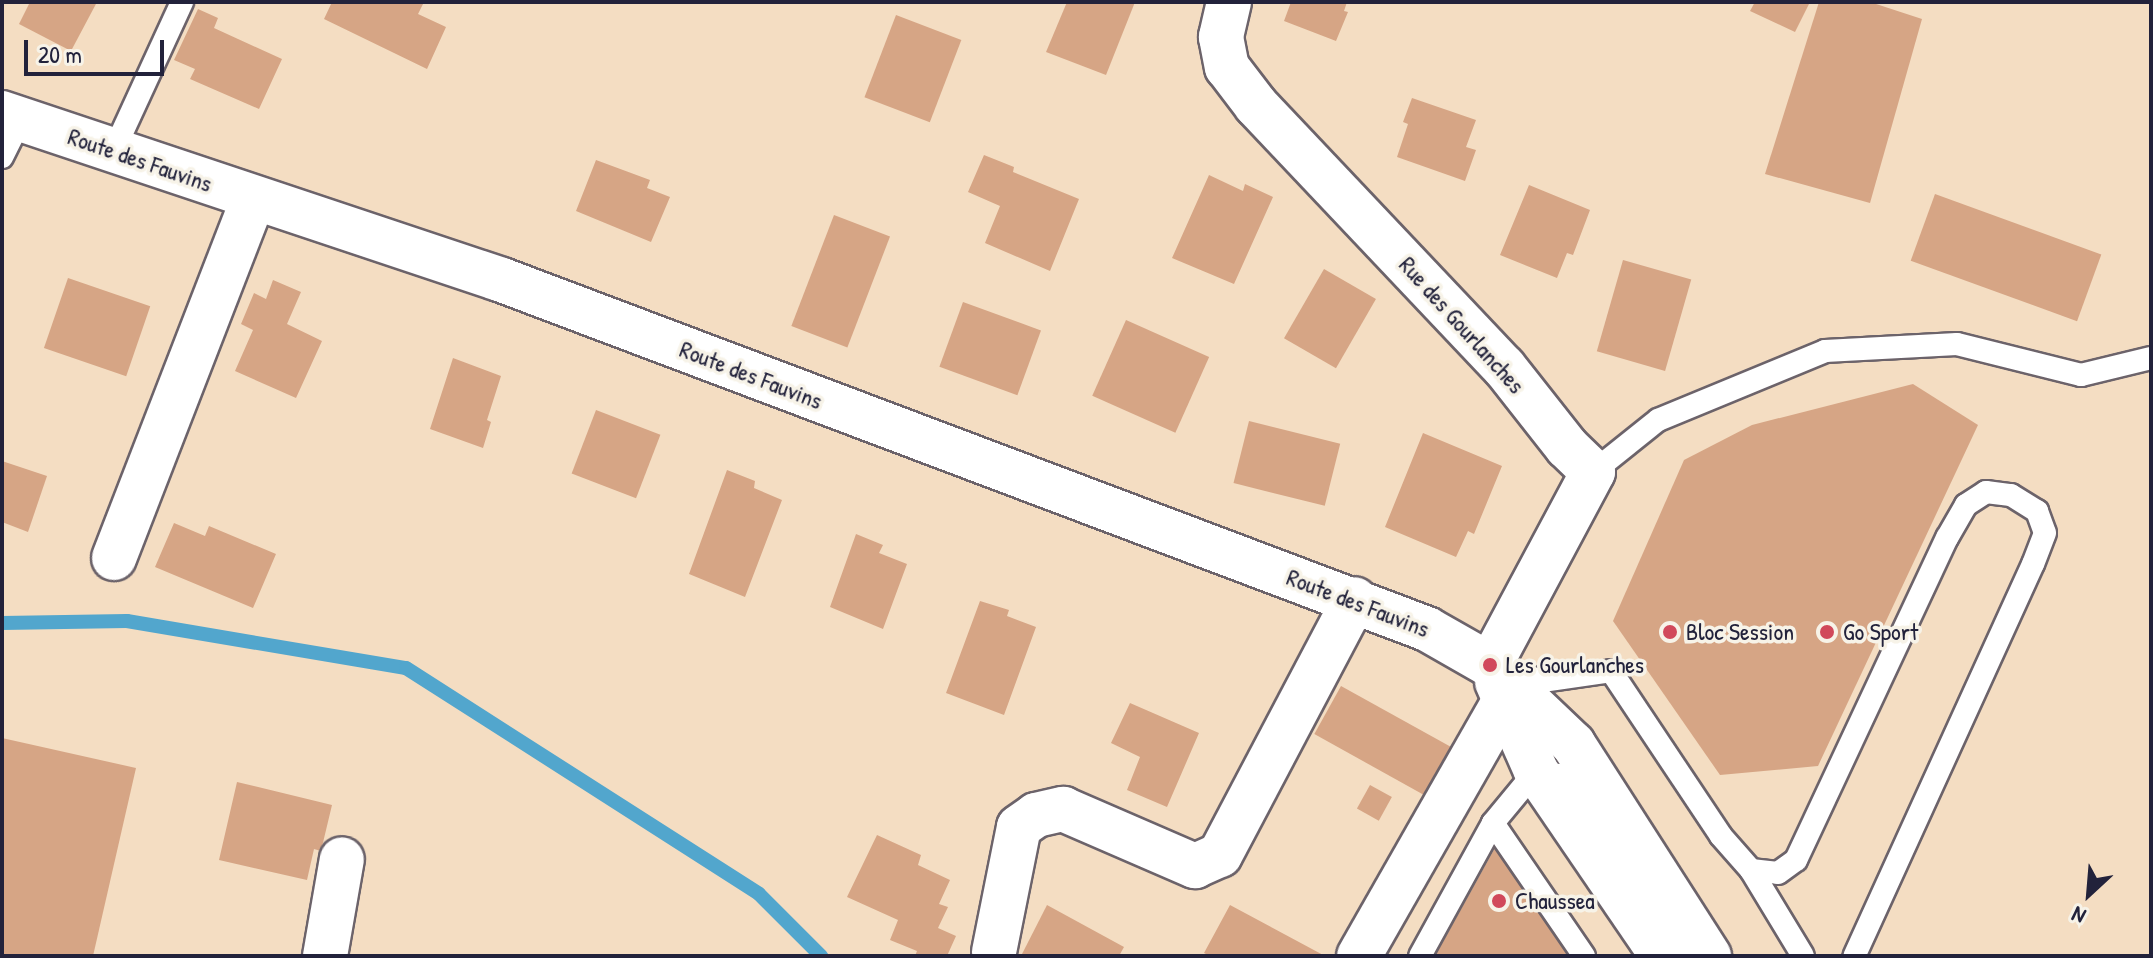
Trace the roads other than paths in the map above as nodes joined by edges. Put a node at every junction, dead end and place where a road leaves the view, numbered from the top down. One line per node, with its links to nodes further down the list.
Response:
1 (182, 2): 4 (lane)
2 (1229, 2): 8 (street, Rue des Gourlanches)
3 (11, 116): 4 (street, Route des Fauvins); 5 (lane)
4 (114, 150): 6 (street, Route des Fauvins)
5 (2, 157)
6 (253, 199): 9 (street); 10 (street, Route des Fauvins)
7 (2151, 358): 8 (lane)
8 (1593, 472): 11 (street)
9 (114, 558)
10 (1355, 599): 11 (street, Route des Fauvins); 16 (street)
11 (1497, 682): 12 (street); 15 (lane); 18 (street); 23 (street, Route des Fauvins)
12 (1536, 771): 13 (lane); 21 (street); 22 (lane)
13 (1493, 823): 19 (lane); 20 (lane)
14 (342, 859): 17 (street)
15 (1751, 870): 24 (lane); 25 (lane)
16 (994, 952)
17 (325, 956)
18 (1359, 956)
19 (1420, 956)
20 (1584, 956)
21 (1662, 956)
22 (1684, 956)
23 (1709, 956)
24 (1803, 956)
25 (1854, 956)

